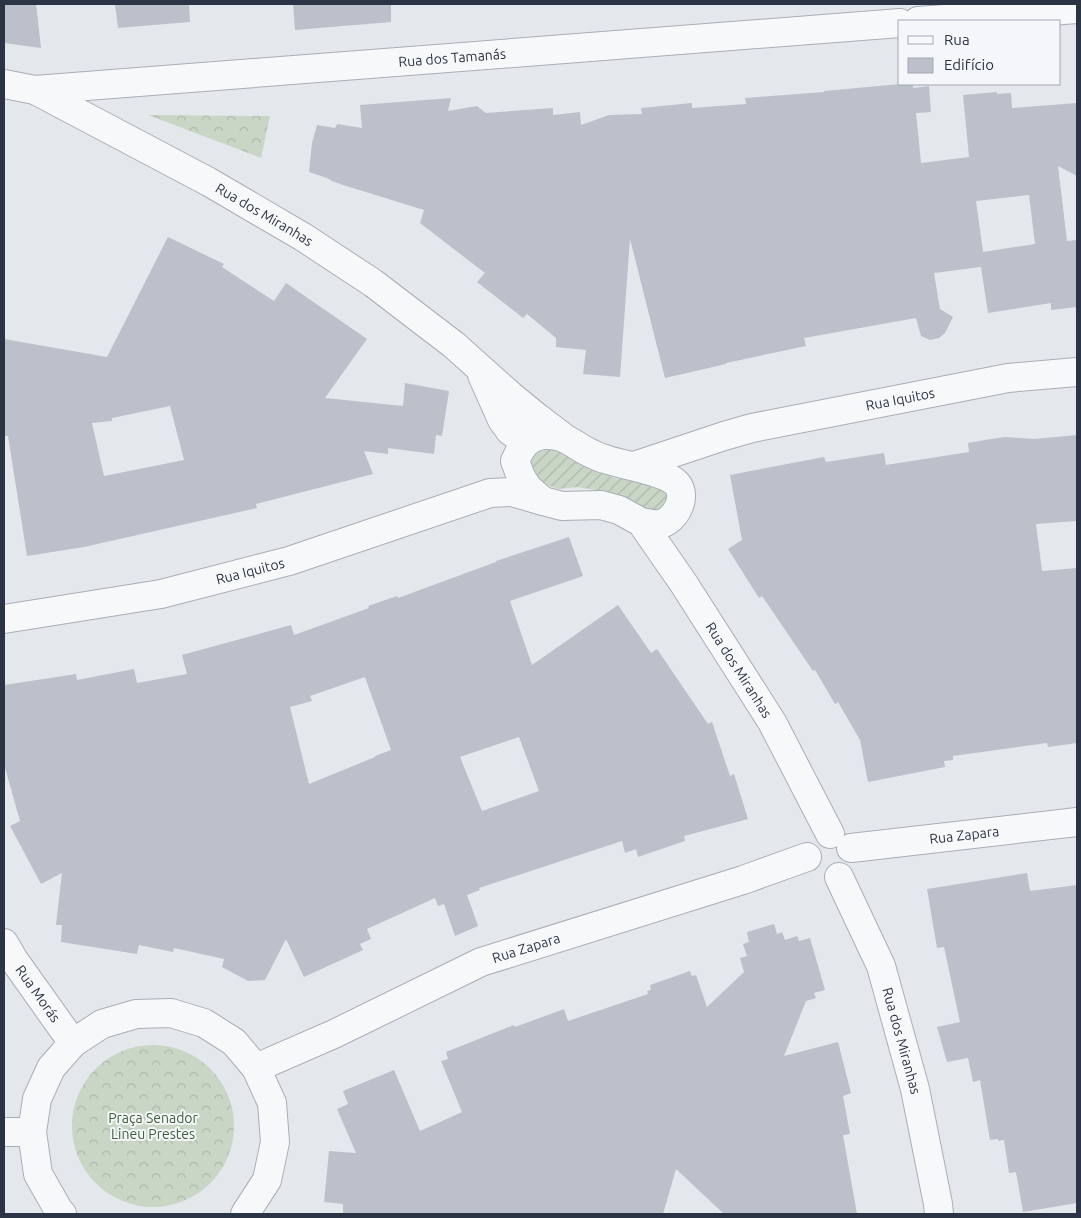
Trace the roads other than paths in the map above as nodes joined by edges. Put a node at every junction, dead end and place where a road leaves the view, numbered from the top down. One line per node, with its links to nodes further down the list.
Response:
1 (1077, 9): 2 (street)
2 (931, 20)
3 (898, 23): 5 (street, Rua dos Tamanás)
4 (4, 84): 5 (street, Rua dos Tamanás)
5 (35, 90): 6 (street, Rua dos Miranhas)
6 (477, 365): 9 (street, Rua dos Miranhas); 10 (street, Rua dos Miranhas)
7 (1077, 372): 8 (street, Rua Iquitos)
8 (724, 436): 11 (street, Rua Iquitos); 12 (street, Rua Iquitos)
9 (563, 437): 10 (street); 11 (street, Rua dos Miranhas)
10 (520, 452): 13 (street); 14 (street)
11 (634, 466): 12 (street, Rua dos Miranhas)
12 (680, 492): 15 (street, Rua Iquitos)
13 (490, 493): 14 (street, Rua Iquitos); 18 (street, Rua Iquitos)
14 (542, 501): 16 (street, Rua Iquitos)
15 (673, 518): 16 (street); 17 (street, Rua dos Miranhas)
16 (641, 522): 17 (street, Rua dos Miranhas)
17 (669, 562): 20 (street, Rua dos Miranhas)
18 (4, 619)
19 (1077, 822): 20 (street, Rua Zapara)
20 (840, 841): 21 (street); 22 (street)
21 (807, 857): 22 (street); 25 (street, Rua Zapara)
22 (839, 877): 30 (street, Rua dos Miranhas)
23 (4, 943): 24 (street, Rua Morás)
24 (73, 1043): 25 (street); 27 (street)
25 (256, 1068): 29 (street)
26 (4, 1132): 27 (street)
27 (32, 1132): 28 (street)
28 (62, 1214)
29 (247, 1214)
30 (939, 1214)

